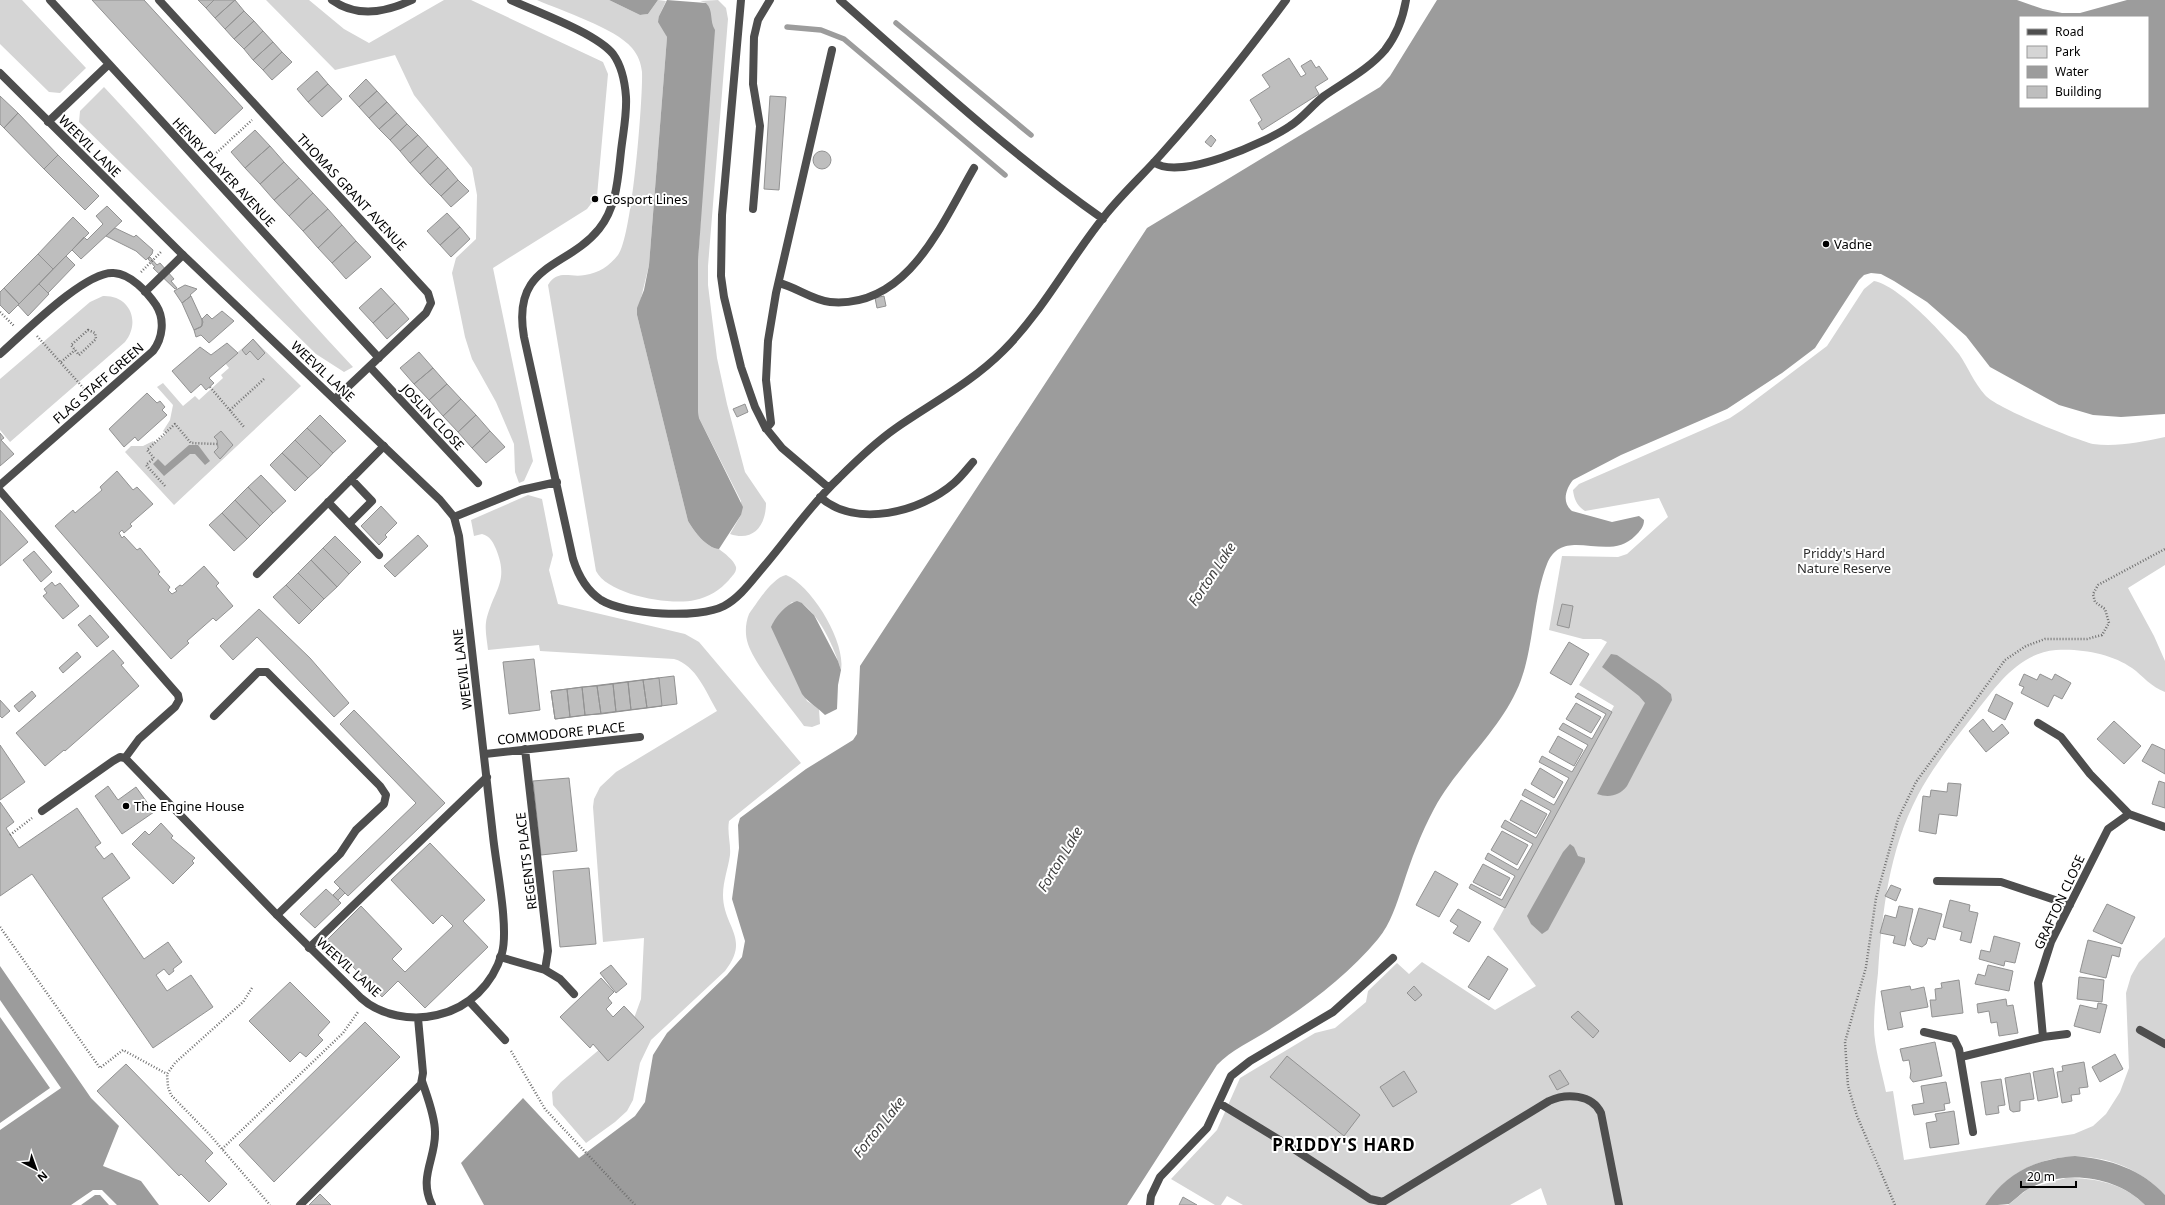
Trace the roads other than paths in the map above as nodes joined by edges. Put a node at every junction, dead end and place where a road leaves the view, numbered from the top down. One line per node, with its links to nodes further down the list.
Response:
1 (50, 0): 12 (street)
2 (159, 0): 23 (street, THOMAS GRANT AVENUE)
3 (332, 0): 4 (street)
4 (412, 0)
5 (511, 0): 30 (street)
6 (741, 0): 26 (street)
7 (770, 0): 17 (street)
8 (840, 0): 18 (street)
9 (1286, 0): 15 (street)
10 (1406, 0): 15 (street)
11 (832, 50): 20 (street)
12 (109, 64): 14 (street); 23 (street, HENRY PLAYER AVENUE)
13 (0, 73): 14 (street, WEEVIL LANE)
14 (48, 122): 19 (street, WEEVIL LANE)
15 (1154, 162): 18 (street)
16 (974, 168): 20 (street)
17 (753, 209)
18 (1103, 218): 33 (street)
19 (183, 254): 21 (street); 25 (street, WEEVIL LANE)
20 (778, 283): 26 (street)
21 (145, 292): 22 (street, FLAG STAFF GREEN); 32 (street, FLAG STAFF GREEN)
22 (0, 354)
23 (379, 358): 24 (street, THOMAS GRANT AVENUE)
24 (370, 367): 25 (street, THOMAS GRANT AVENUE); 31 (street, JOSLIN CLOSE)
25 (335, 399): 27 (street, WEEVIL LANE)
26 (766, 429): 33 (street)
27 (384, 446): 29 (street); 37 (street, WEEVIL LANE)
28 (973, 462): 35 (street)
29 (351, 479): 36 (street); 38 (street)
30 (557, 482): 35 (street); 37 (street)
31 (478, 483)
32 (0, 485)
33 (829, 488): 35 (street)
34 (0, 490): 46 (street)
35 (820, 497)
36 (328, 502): 38 (street); 40 (street)
37 (454, 517): 45 (street, WEEVIL LANE)
38 (349, 524): 39 (street)
39 (379, 555)
40 (257, 574)
41 (214, 716): 53 (street)
42 (2038, 723): 49 (street)
43 (640, 737): 44 (street, COMMODORE PLACE)
44 (525, 749): 45 (street, COMMODORE PLACE); 57 (street, REGENTS PLACE)
45 (485, 754): 47 (street, WEEVIL LANE)
46 (125, 758): 48 (street); 53 (street, WEEVIL LANE)
47 (487, 777): 54 (street); 55 (street, WEEVIL LANE)
48 (42, 811)
49 (2129, 814): 50 (street); 52 (street, GRAFTON CLOSE)
50 (2165, 827)
51 (1937, 881): 52 (street)
52 (2070, 905): 64 (street, GRAFTON CLOSE)
53 (277, 915): 54 (street, WEEVIL LANE)
54 (309, 948): 60 (street, WEEVIL LANE)
55 (500, 957): 57 (street); 59 (street, WEEVIL LANE)
56 (1393, 958): 69 (street)
57 (545, 970): 58 (street)
58 (574, 994)
59 (469, 1001): 60 (street, WEEVIL LANE); 65 (street)
60 (418, 1018): 68 (street)
61 (2140, 1030): 66 (street)
62 (1924, 1032): 67 (street)
63 (2068, 1034): 64 (street)
64 (2043, 1037): 67 (street)
65 (505, 1040)
66 (2165, 1044)
67 (1961, 1057): 70 (street)
68 (422, 1081): 71 (street); 72 (street)
69 (1219, 1103): 73 (street); 74 (street)
70 (1973, 1132)
71 (300, 1205)
72 (432, 1205)
73 (1150, 1205)
74 (1619, 1205)

